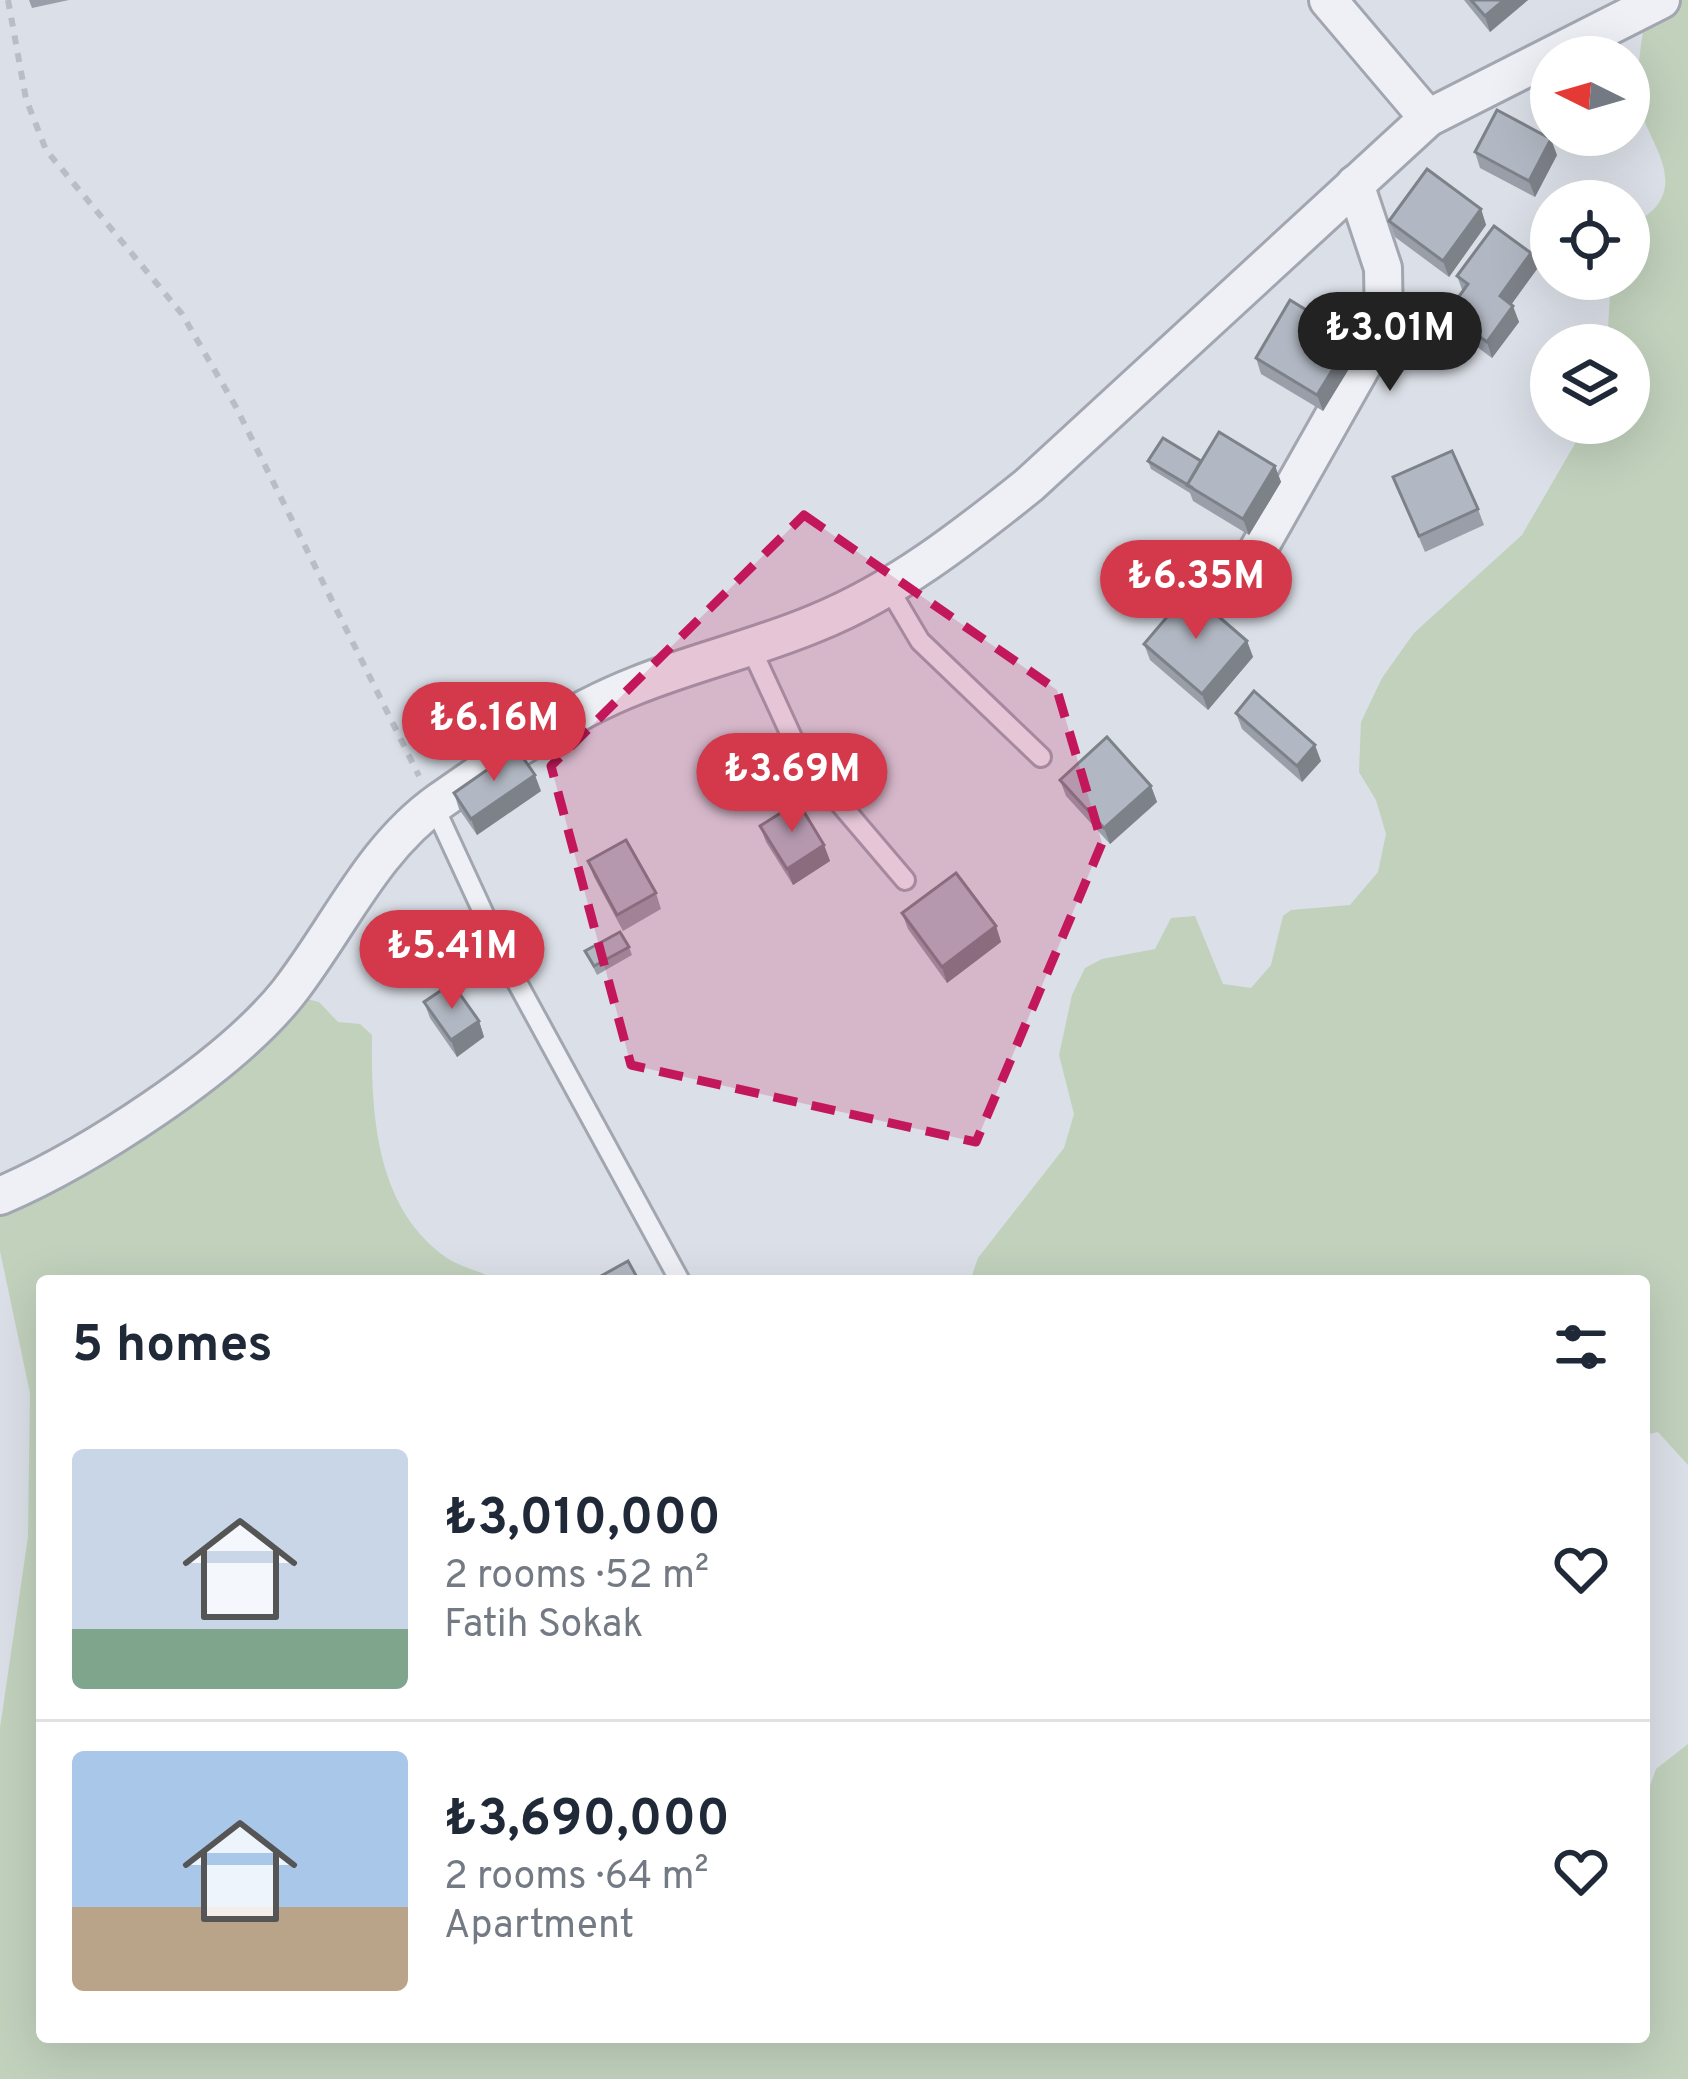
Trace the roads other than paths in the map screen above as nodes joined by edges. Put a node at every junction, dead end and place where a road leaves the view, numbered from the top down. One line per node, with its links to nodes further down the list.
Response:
1 (1328, 0): 3 (street)
2 (1661, 0): 3 (street)
3 (1428, 118): 4 (street)
4 (1355, 184): 5 (street); 6 (street)
5 (1242, 578)
6 (888, 587): 7 (street); 8 (lane)
7 (750, 646): 9 (street); 10 (lane)
8 (1041, 757)
9 (434, 806): 11 (street); 12 (lane)
10 (904, 880)
11 (0, 1196)
12 (677, 1275)

